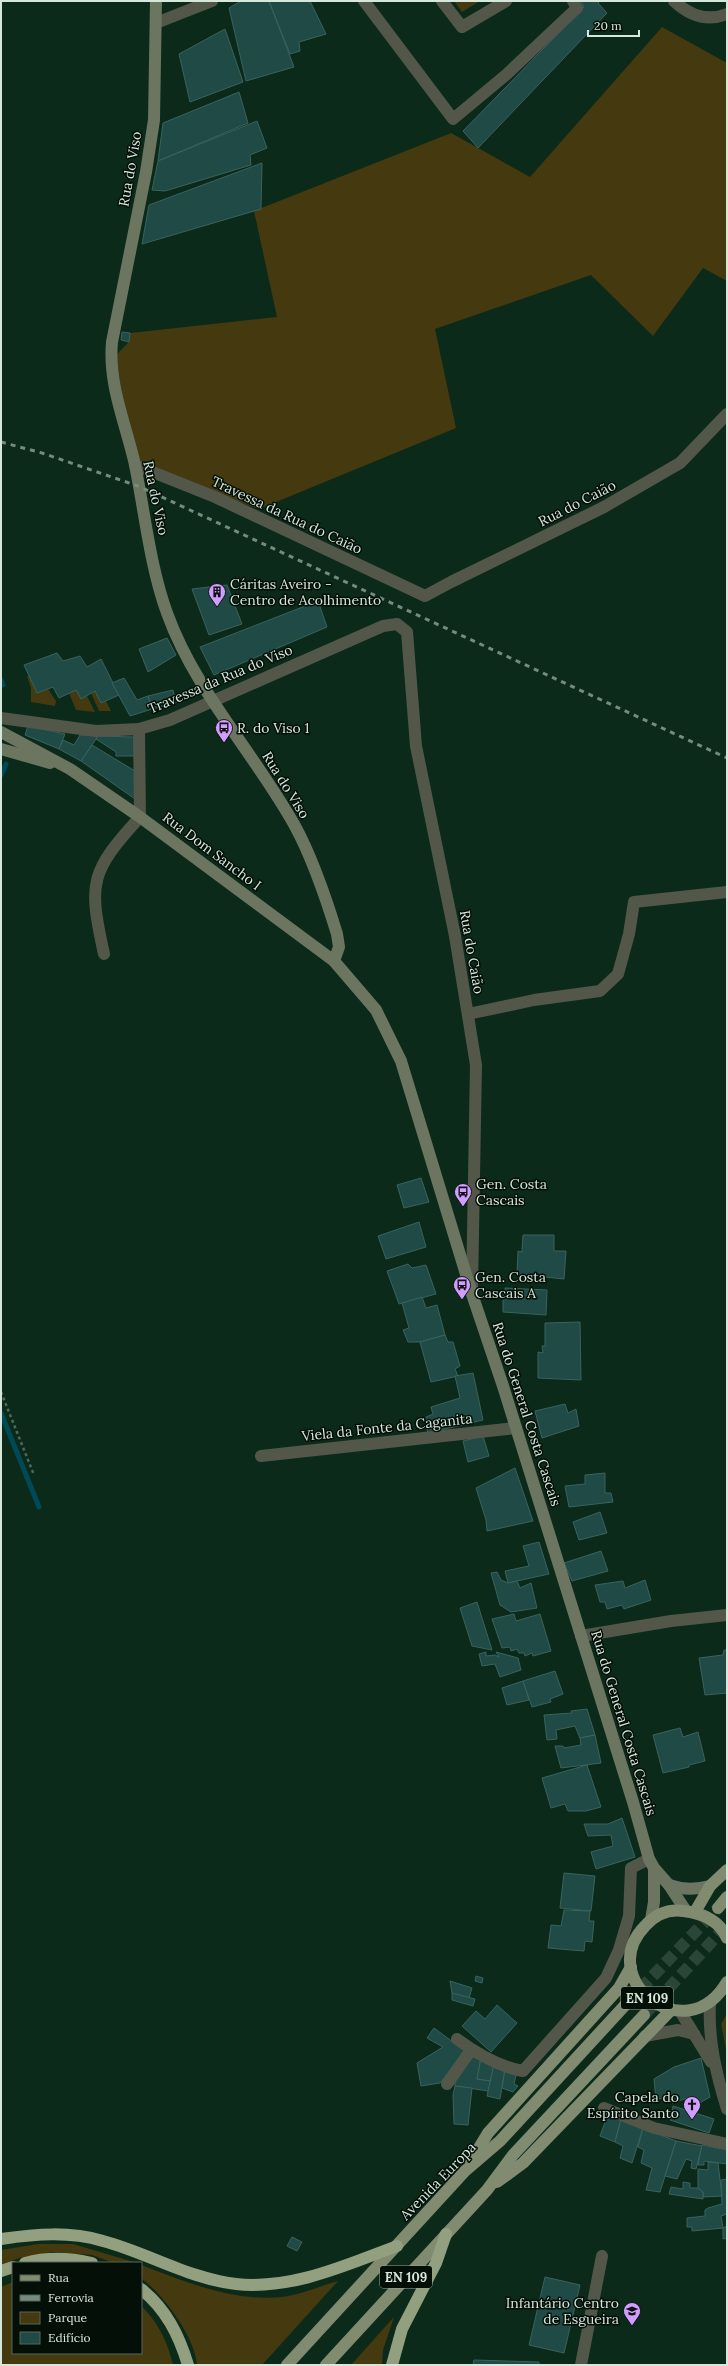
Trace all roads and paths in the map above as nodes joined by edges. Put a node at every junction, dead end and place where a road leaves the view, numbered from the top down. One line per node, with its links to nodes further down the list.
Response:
1 (156, 1): 9 (main road, Rua do Viso)
2 (212, 1): 9 (street)
3 (364, 1): 6 (street)
4 (442, 1): 5 (street)
5 (506, 1)
6 (573, 1)
7 (674, 1): 8 (street)
8 (727, 14)
9 (156, 23): 11 (main road, Rua do Viso)
10 (727, 414): 12 (street, Rua do Caião)
11 (135, 465): 12 (street, Travessa da Rua do Caião); 14 (main road, Rua do Viso)
12 (425, 596)
13 (397, 624): 14 (street, Travessa da Rua do Viso); 24 (street, Rua do Caião)
14 (211, 700): 16 (street, Travessa da Rua do Viso); 23 (main road, Rua do Viso)
15 (1, 718): 16 (street, Travessa da Rua do Viso)
16 (139, 729): 20 (street)
17 (1, 732): 19 (main road, Rua Dom Sancho I)
18 (1, 749): 19 (main road, Rua Dom Sancho I)
19 (70, 769): 20 (main road, Rua Dom Sancho I)
20 (140, 817): 22 (street); 23 (main road, Rua Dom Sancho I)
21 (727, 892): 24 (street)
22 (104, 954)
23 (334, 961): 25 (main road, Rua do General Costa Cascais)
24 (468, 1014): 25 (street, Rua do Caião)
25 (472, 1294): 27 (main road, Rua do General Costa Cascais)
26 (1, 1392): 29 (path)
27 (516, 1428): 28 (street, Viela da Fonte da Caganita); 31 (main road, Rua do General Costa Cascais)
28 (261, 1456)
29 (34, 1475)
30 (727, 1615): 31 (street)
31 (581, 1636): 32 (main road, Rua do General Costa Cascais)
32 (652, 1864): 34 (main road, Rua do General Costa Cascais); 39 (main road, Rua do General Costa Cascais); 50 (street)
33 (727, 1870): 35 (main road)
34 (669, 1885): 35 (main road); 38 (main road, Rua do General Costa Cascais)
35 (710, 1886): 38 (main road)
36 (727, 1898): 37 (main road)
37 (718, 1908)
38 (690, 1912): 39 (main road, EN 109); 40 (main road)
39 (650, 1920): 41 (main road, EN 109)
40 (727, 1938)
41 (631, 1967): 45 (main road, EN 109); 56 (main road)
42 (727, 1982): 44 (main road, EN 109)
43 (628, 2002): 56 (main road, Avenida Europa / EN 109)
44 (710, 2002): 45 (main road, EN 109); 51 (street)
45 (675, 2011): 47 (street); 48 (main road)
46 (644, 2015): 57 (main road, EN 109)
47 (694, 2034): 48 (street); 51 (street)
48 (645, 2036): 57 (main road)
49 (458, 2039): 50 (street)
50 (471, 2050): 52 (street)
51 (714, 2068): 54 (street)
52 (447, 2084)
53 (604, 2108): 55 (street)
54 (727, 2109)
55 (727, 2144)
56 (465, 2171): 60 (main road, Avenida Europa / EN 109)
57 (487, 2190): 58 (main road, EN 109)
58 (446, 2234): 69 (main road, EN 109); 70 (highway)
59 (1, 2239): 60 (highway)
60 (397, 2246): 68 (main road, Avenida Europa / EN 109)
61 (602, 2256): 71 (street)
62 (29, 2262): 63 (highway)
63 (84, 2262)
64 (12, 2267): 65 (highway)
65 (1, 2271)
66 (142, 2290): 67 (highway)
67 (188, 2365)
68 (287, 2365)
69 (326, 2365)
70 (392, 2365)
71 (580, 2365)

